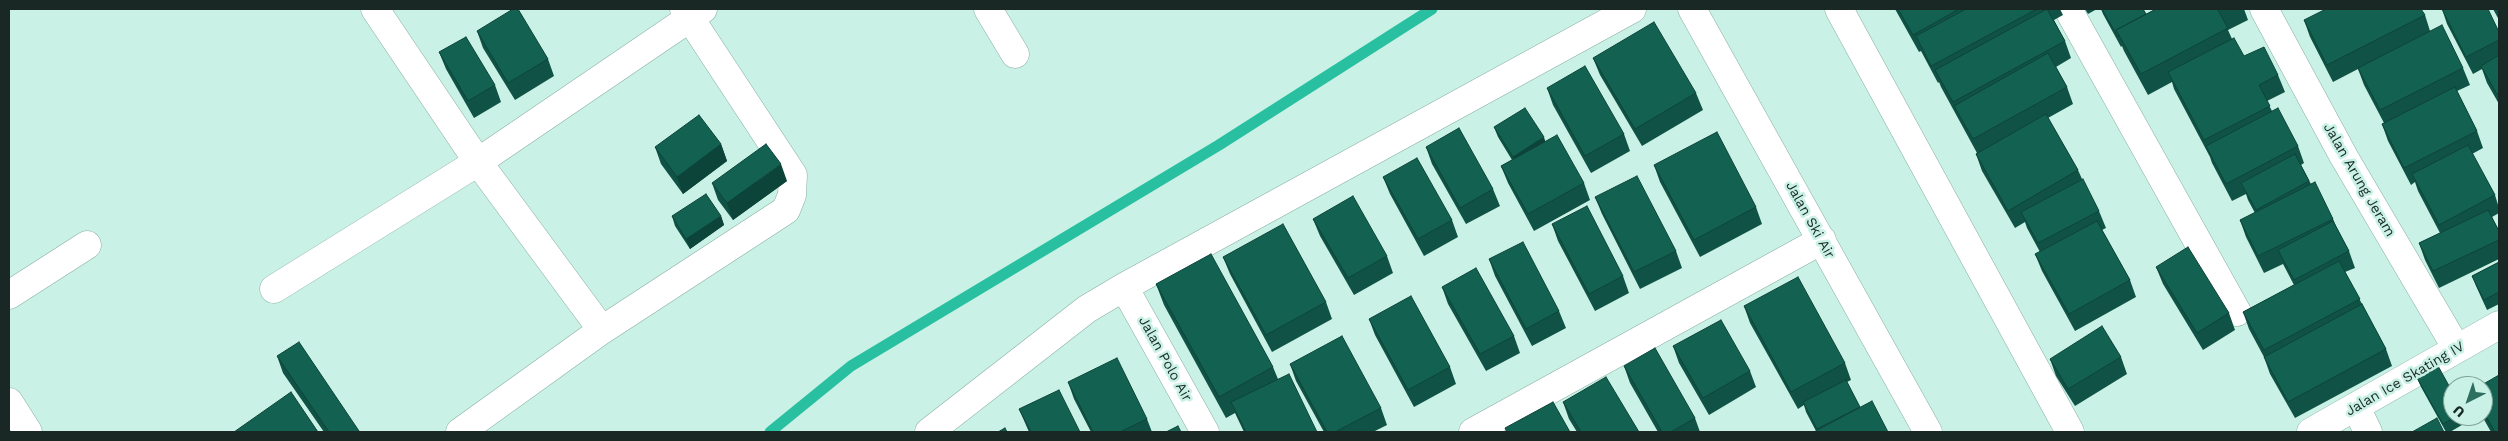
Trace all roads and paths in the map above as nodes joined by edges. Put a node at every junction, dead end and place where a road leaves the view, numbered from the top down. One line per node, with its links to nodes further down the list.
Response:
1 (375, 9): 10 (street)
2 (988, 9): 9 (street)
3 (1632, 9): 13 (street)
4 (1692, 9): 11 (street, Jalan Ski Air)
5 (1839, 9): 28 (street)
6 (2068, 9): 16 (street)
7 (2264, 9): 19 (street, Jalan Arung Jeram)
8 (692, 12): 10 (street); 18 (street)
9 (1015, 54)
10 (478, 162): 14 (street); 18 (street)
11 (1822, 240): 26 (street); 27 (street, Jalan Ski Air)
12 (87, 245): 15 (street)
13 (1124, 286): 24 (street); 25 (street, Jalan Polo Air)
14 (274, 289)
15 (9, 294)
16 (2237, 312)
17 (2499, 325): 19 (street, Jalan Ice Skating IV)
18 (602, 330): 23 (street)
19 (2457, 349): 21 (street, Jalan Ice Skating IV)
20 (9, 402): 22 (street)
21 (2356, 407): 29 (street, Jalan Ice Skating IV); 30 (street)
22 (28, 432)
23 (460, 432)
24 (929, 432)
25 (1205, 432)
26 (1473, 432)
27 (1928, 432)
28 (2070, 432)
29 (2311, 432)
30 (2368, 432)

